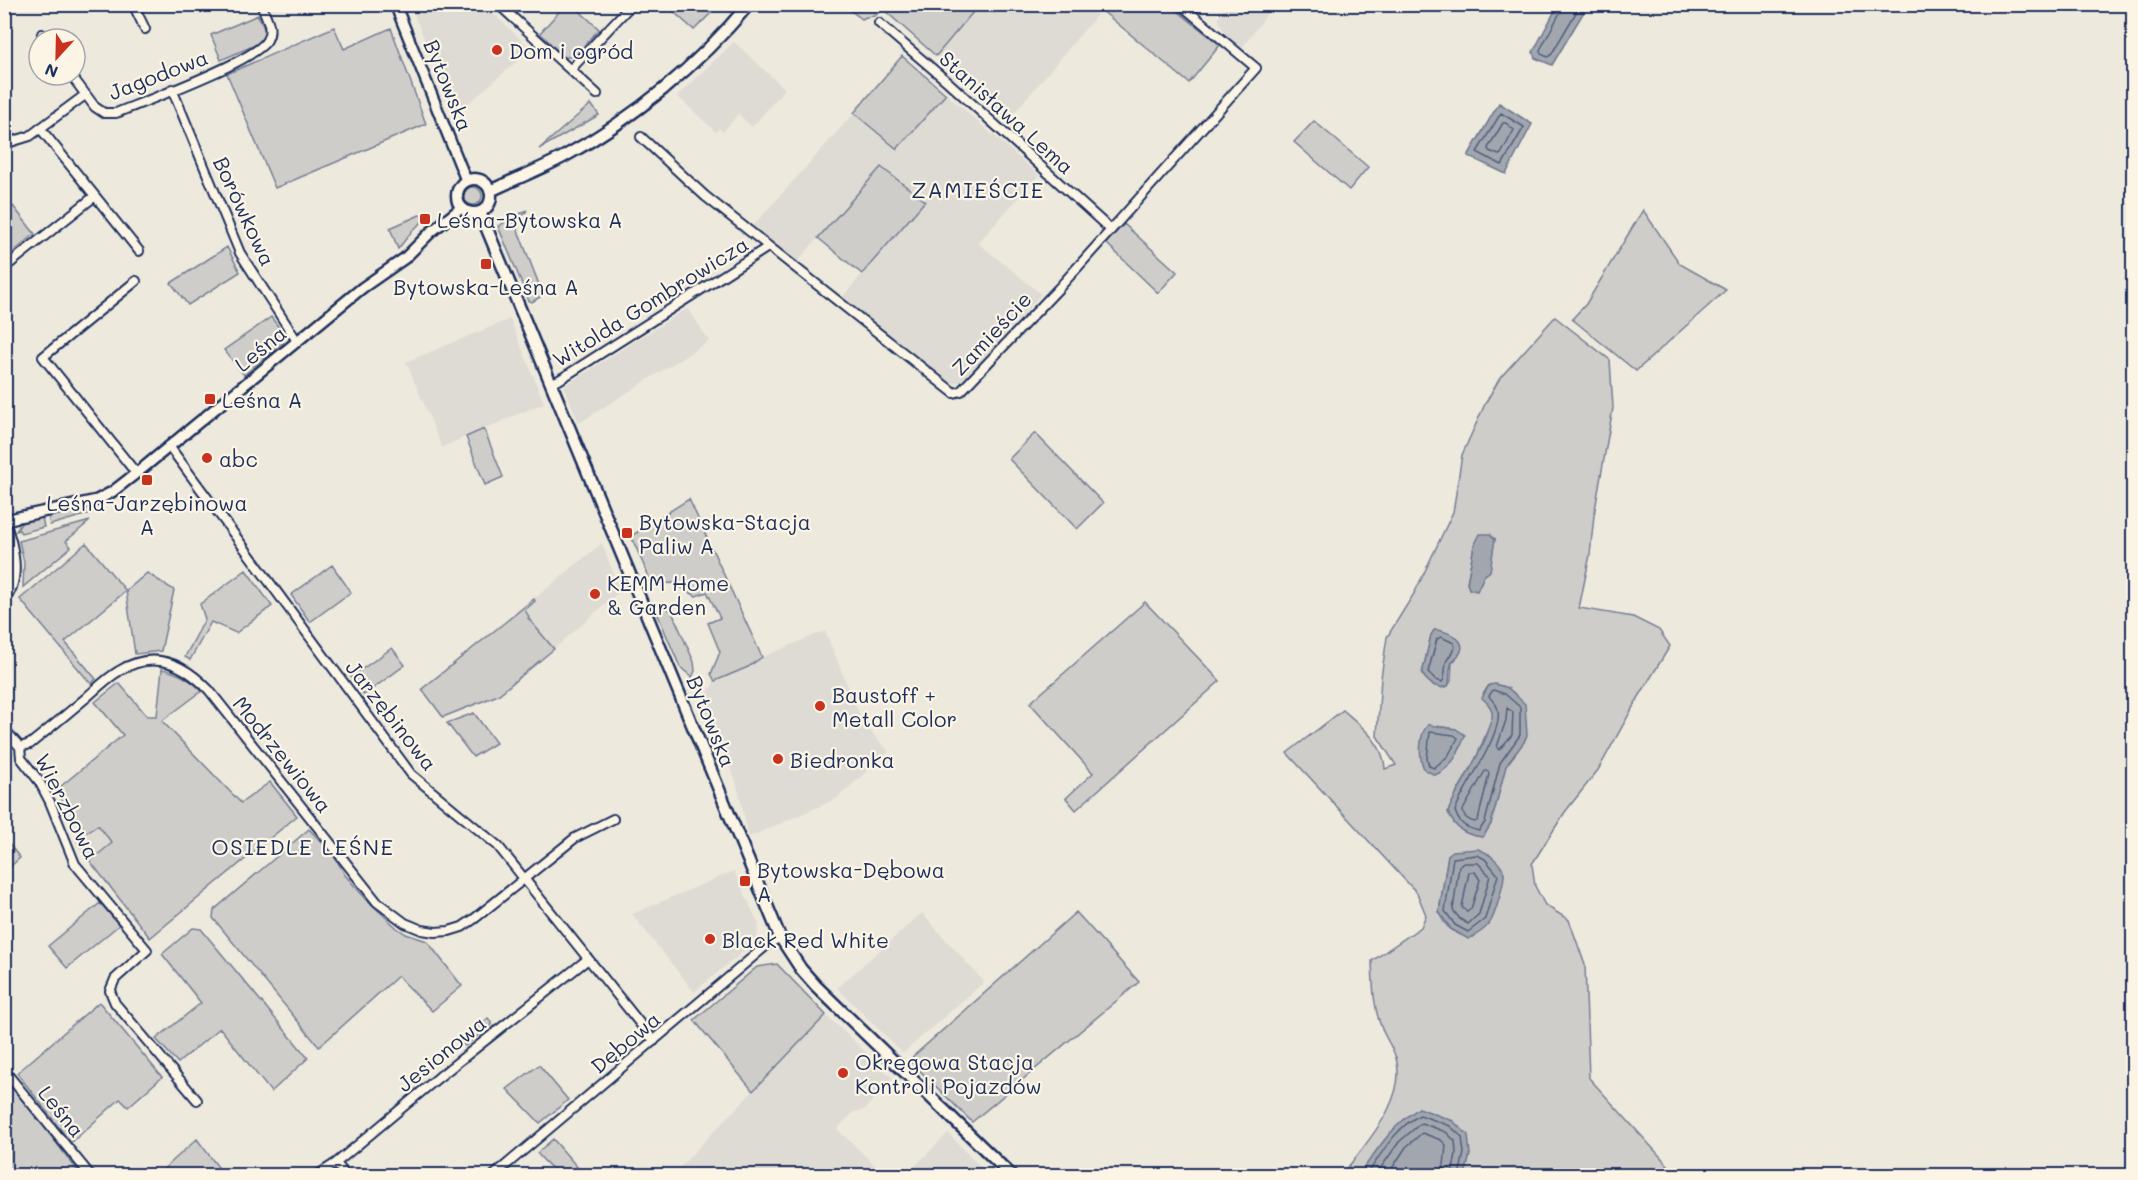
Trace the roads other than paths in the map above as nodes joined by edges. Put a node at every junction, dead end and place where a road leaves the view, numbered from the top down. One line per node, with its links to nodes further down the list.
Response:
1 (133, 4): 9 (street)
2 (261, 4): 12 (street, Jagodowa)
3 (395, 4): 18 (street, Bytowska)
4 (498, 4): 10 (street)
5 (632, 4): 10 (street)
6 (749, 4): 19 (main road)
7 (1180, 4): 23 (street, Zamieście)
8 (879, 23): 23 (street, Stanisława Lema)
9 (145, 29)
10 (571, 69): 13 (street)
11 (79, 87): 14 (street, Jagodowa)
12 (172, 89): 14 (street, Jagodowa); 28 (street, Borówkowa)
13 (597, 94)
14 (85, 95): 15 (street)
15 (40, 128): 17 (street); 20 (street)
16 (641, 137): 24 (street, Zamieście)
17 (4, 144)
18 (466, 180): 19 (main road); 21 (main road)
19 (490, 191): 22 (main road)
20 (95, 196): 25 (street); 26 (street)
21 (461, 208): 22 (main road); 28 (street, Leśna)
22 (480, 212): 29 (main road, Bytowska)
23 (1111, 230): 24 (street, Zamieście)
24 (768, 247): 29 (street, Witolda Gombrowicza)
25 (140, 251)
26 (4, 268)
27 (136, 281): 31 (street)
28 (297, 341): 30 (street, Leśna)
29 (551, 383): 38 (main road, Bytowska)
30 (169, 446): 31 (street, Leśna); 37 (street, Jarzębinowa)
31 (136, 473): 32 (street, Leśna)
32 (5, 519): 33 (street, Leśna)
33 (4, 600)
34 (4, 729): 35 (street)
35 (20, 747): 37 (street, Modrzewiowa); 42 (street, Wierzbowa)
36 (613, 819): 37 (street, Modrzewiowa)
37 (525, 877): 39 (street, Jarzębinowa)
38 (780, 937): 40 (street, Dębowa); 48 (main road, Bytowska)
39 (588, 959): 40 (street, Jarzębinowa); 43 (street, Jesionowa)
40 (654, 1041): 47 (street, Dębowa)
41 (4, 1070): 44 (street, Leśna)
42 (196, 1100)
43 (336, 1163): 45 (street, Jesionowa); 46 (street)
44 (91, 1176)
45 (316, 1176)
46 (346, 1176)
47 (493, 1176)
48 (1012, 1176)

